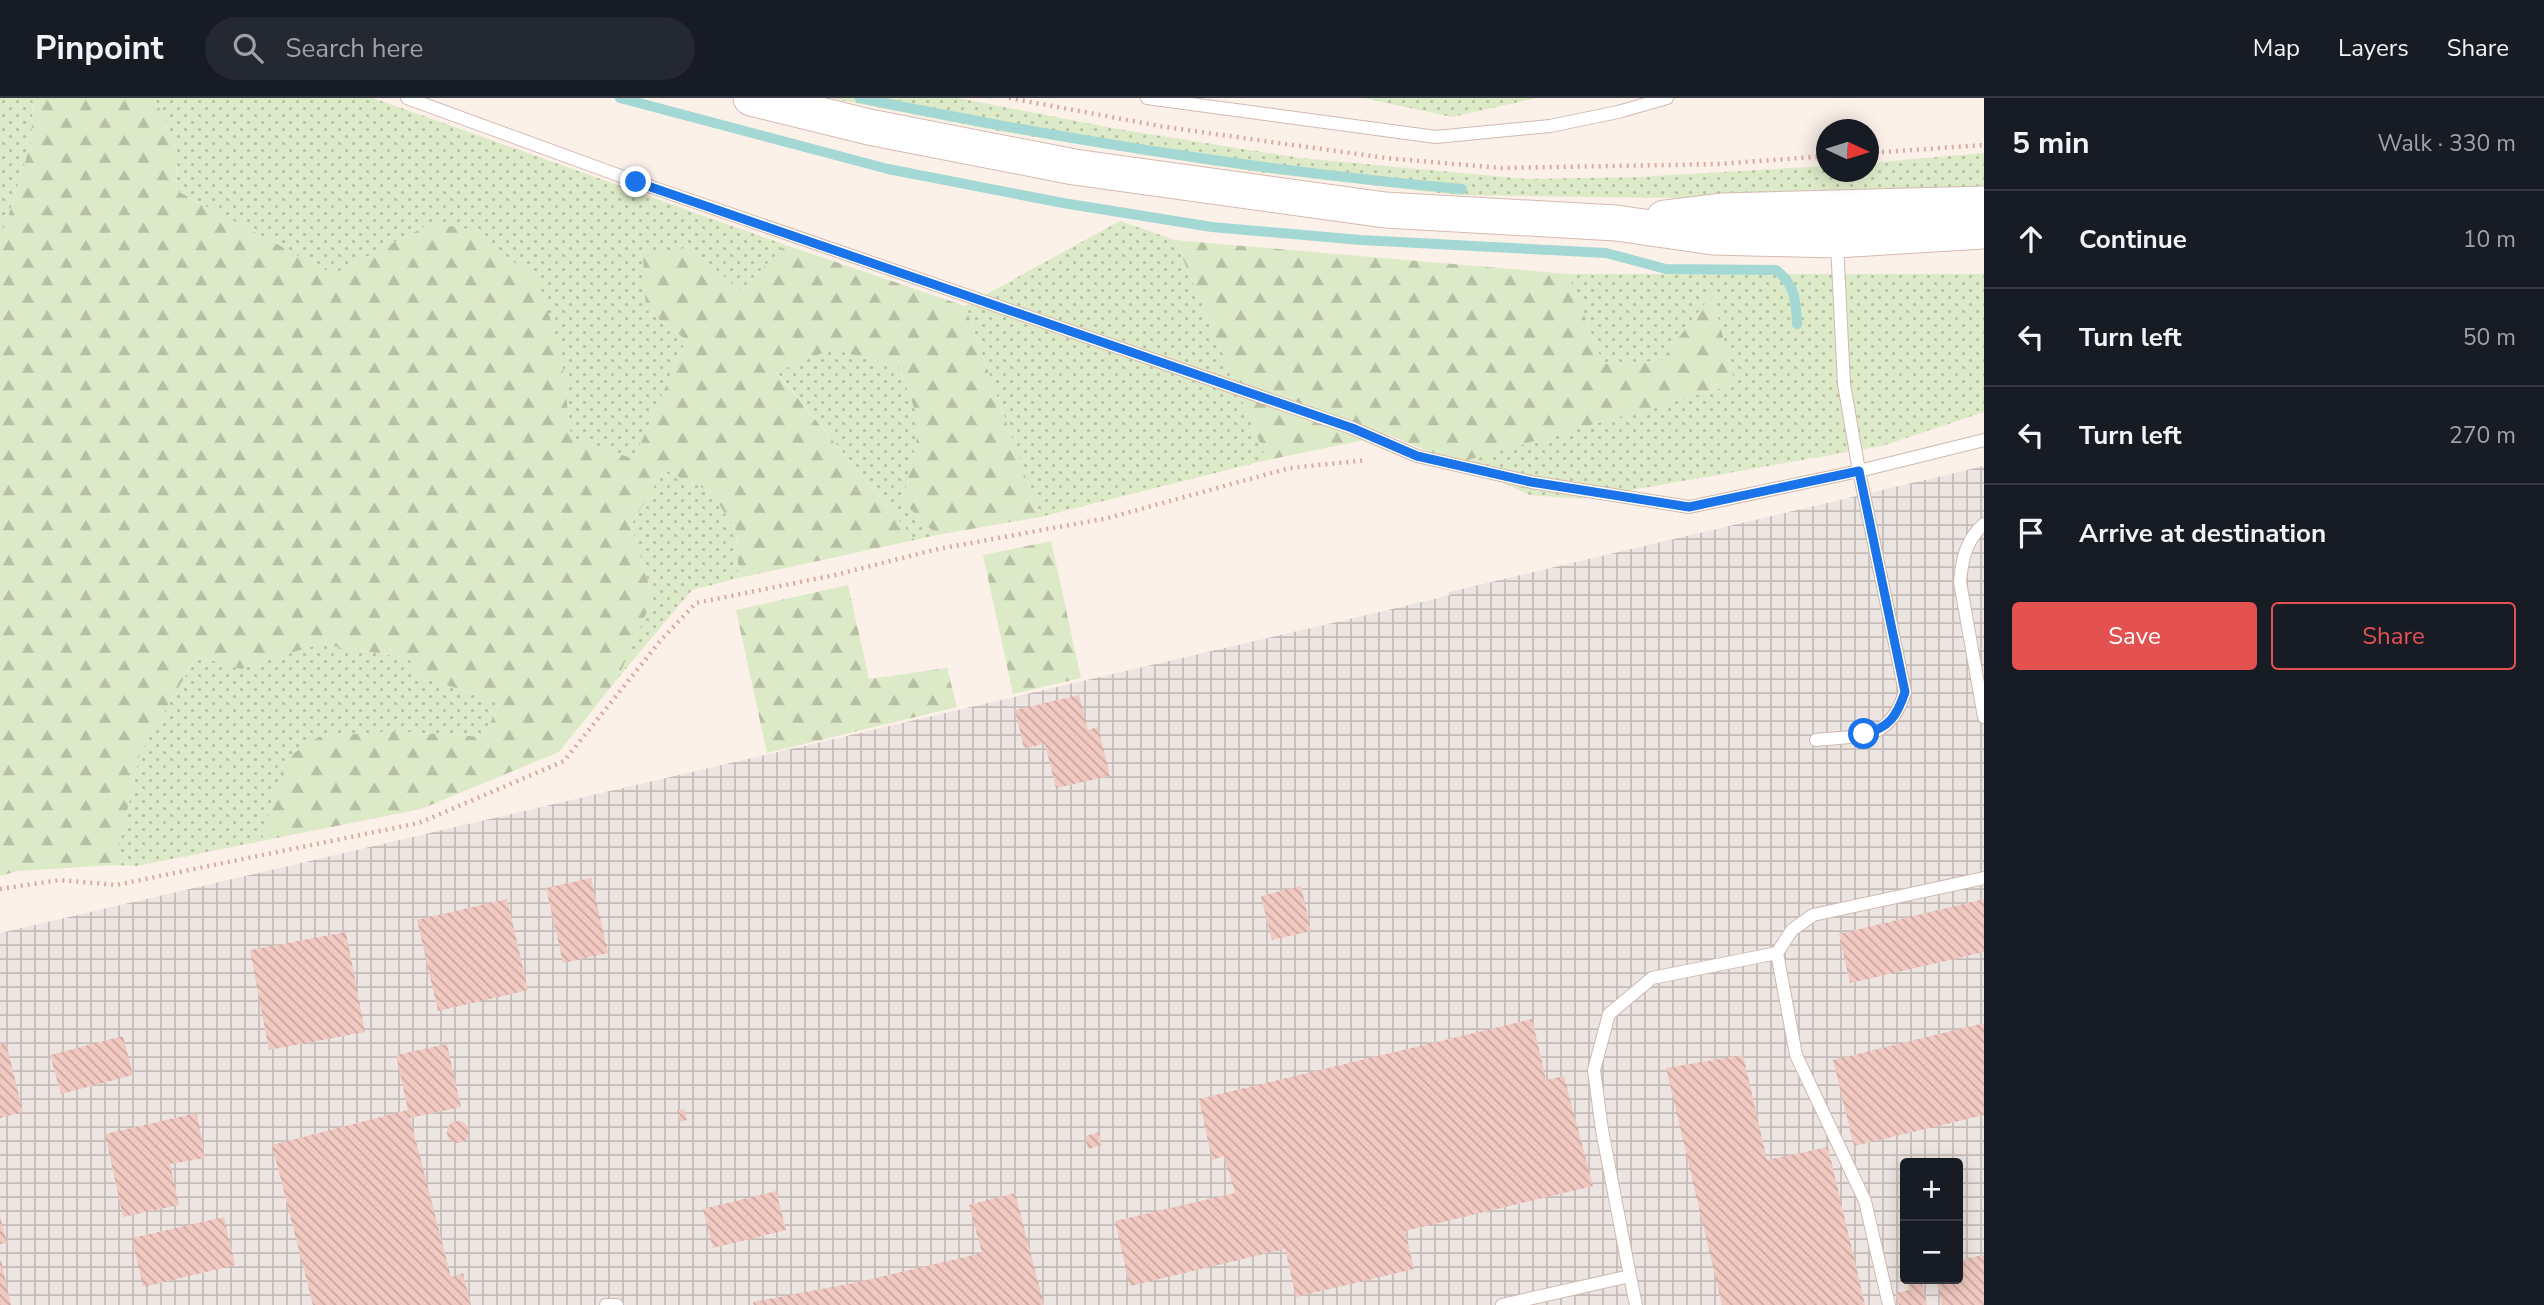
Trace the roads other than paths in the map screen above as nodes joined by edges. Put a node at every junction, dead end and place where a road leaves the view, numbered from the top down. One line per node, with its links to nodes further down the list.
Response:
1 (407, 98): 10 (lane)
2 (751, 98): 6 (main road)
3 (1147, 98): 4 (lane)
4 (1667, 98)
5 (1984, 204): 6 (main road)
6 (1616, 223): 8 (main road)
7 (1984, 230): 8 (main road)
8 (1836, 240): 10 (lane)
9 (1984, 440): 10 (lane)
10 (1859, 471): 13 (lane)
11 (1984, 524): 12 (lane)
12 (1984, 717)
13 (1816, 740)
14 (1984, 878): 15 (lane)
15 (1777, 953): 16 (lane); 21 (lane)
16 (1630, 1276): 19 (lane); 20 (lane)
17 (606, 1305): 18 (lane)
18 (617, 1305)
19 (1502, 1305)
20 (1636, 1305)
21 (1889, 1305)

